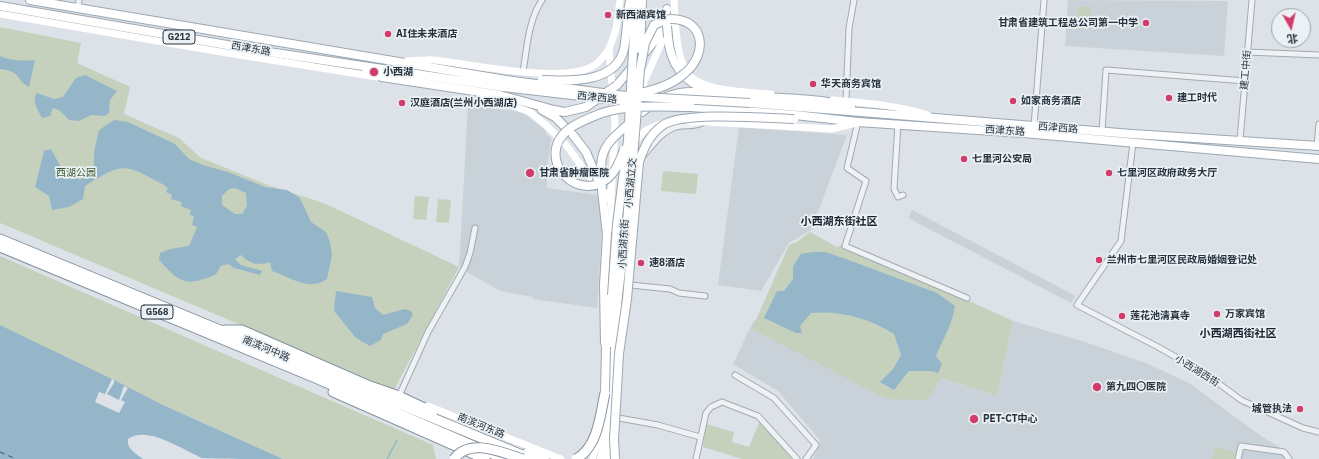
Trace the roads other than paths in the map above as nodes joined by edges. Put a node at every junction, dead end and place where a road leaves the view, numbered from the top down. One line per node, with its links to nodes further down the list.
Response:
1 (30, 0): 12 (main road, 西津东路 / G212)
2 (542, 0): 24 (street)
3 (620, 0): 17 (street)
4 (630, 0): 23 (main road, bridge)
5 (636, 0): 44 (main road, bridge)
6 (642, 0): 22 (main road, bridge)
7 (666, 0): 14 (main road)
8 (674, 0): 16 (street)
9 (854, 0): 32 (street)
10 (1044, 0): 42 (street)
11 (1252, 0): 18 (street, 建工中街)
12 (79, 4): 20 (main road, 西津东路 / G212)
13 (0, 6): 21 (main road, 西津东路 / G212)
14 (667, 9): 31 (main road, bridge); 33 (main road, bridge)
15 (0, 14): 25 (street, 西津东路)
16 (674, 15): 28 (street); 48 (street)
17 (609, 49): 24 (street, 西津东路); 52 (street)
18 (1247, 52): 19 (street); 26 (street, 建工中街)
19 (1319, 55)
20 (399, 62): 23 (main road, 西津东路 / G212); 24 (street, 西津东路)
21 (358, 66): 25 (main road); 27 (main road, 西津东路)
22 (640, 70): 30 (main road, bridge); 67 (main road, 小西湖立交, bridge)
23 (455, 71): 27 (main road, 西津东路)
24 (523, 72)
25 (382, 78): 29 (main road)
26 (1245, 81): 43 (street); 45 (street, 建工中街)
27 (504, 83): 30 (main road, 西津西路, bridge); 34 (main road, 西津西路, bridge)
28 (741, 92): 31 (street); 32 (street)
29 (478, 93): 33 (main road); 51 (street, 小西湖东街)
30 (625, 96): 35 (main road, 西津西路, bridge)
31 (721, 96): 35 (main road); 53 (main road, bridge)
32 (846, 101): 37 (street)
33 (529, 103): 53 (main road, bridge)
34 (691, 107): 36 (main road); 44 (main road, bridge)
35 (870, 113): 37 (main road, 西津西路)
36 (795, 117): 39 (main road, 西津东路); 64 (main road, bridge)
37 (935, 118): 42 (main road, 西津西路)
38 (705, 122): 39 (street, 小西湖东街); 48 (street, 小西湖东街); 50 (street)
39 (858, 122): 40 (main road, 西津东路); 62 (street)
40 (898, 123): 46 (main road, 西津东路); 54 (street)
41 (1319, 124): 47 (street)
42 (1034, 126): 43 (main road, 西津西路)
43 (1102, 131): 45 (main road, 西津西路)
44 (628, 140): 67 (main road, bridge)
45 (1240, 140): 47 (main road, 西津西路)
46 (1133, 143): 49 (main road, 西津东路); 70 (street, 小西湖西街)
47 (1318, 146)
48 (631, 149): 50 (street, 小西湖东街)
49 (1319, 160)
50 (628, 174): 52 (street); 56 (street, 小西湖东街)
51 (593, 180): 52 (street); 55 (street, 小西湖东街)
52 (611, 183): 55 (street)
53 (602, 190): 67 (main road, bridge)
54 (904, 194)
55 (611, 202): 56 (street); 80 (street, 小西湖东街)
56 (626, 202): 60 (street, 小西湖东街)
57 (476, 228): 68 (street)
58 (0, 238): 63 (highway, 南滨河中路 / G568)
59 (0, 247): 66 (highway, 南滨河中路 / G568)
60 (622, 284): 61 (street); 69 (street, 小西湖东街)
61 (705, 296)
62 (967, 298)
63 (219, 330): 68 (highway); 76 (highway, 南滨河中路 / G568)
64 (619, 354): 67 (main road, bridge); 69 (main road, bridge)
65 (735, 375): 86 (street)
66 (314, 377): 73 (highway); 74 (highway, 南滨河中路 / G568)
67 (608, 390): 69 (main road, bridge); 79 (highway, bridge); 81 (main road, bridge); 82 (main road)
68 (399, 396): 77 (highway); 78 (street, 南滨河东路)
69 (613, 418): 71 (street); 82 (street, 小西湖东街); 83 (main road, bridge)
70 (1319, 432)
71 (700, 437): 84 (street); 85 (street)
72 (454, 459): 75 (highway, bridge)
73 (485, 459)
74 (504, 459)
75 (523, 459)
76 (532, 459)
77 (546, 459)
78 (561, 459)
79 (576, 459)
80 (593, 459)
81 (601, 459)
82 (608, 459)
83 (614, 459)
84 (696, 459)
85 (796, 459)
86 (806, 459)
87 (1238, 459): 88 (street)
88 (1289, 459)

